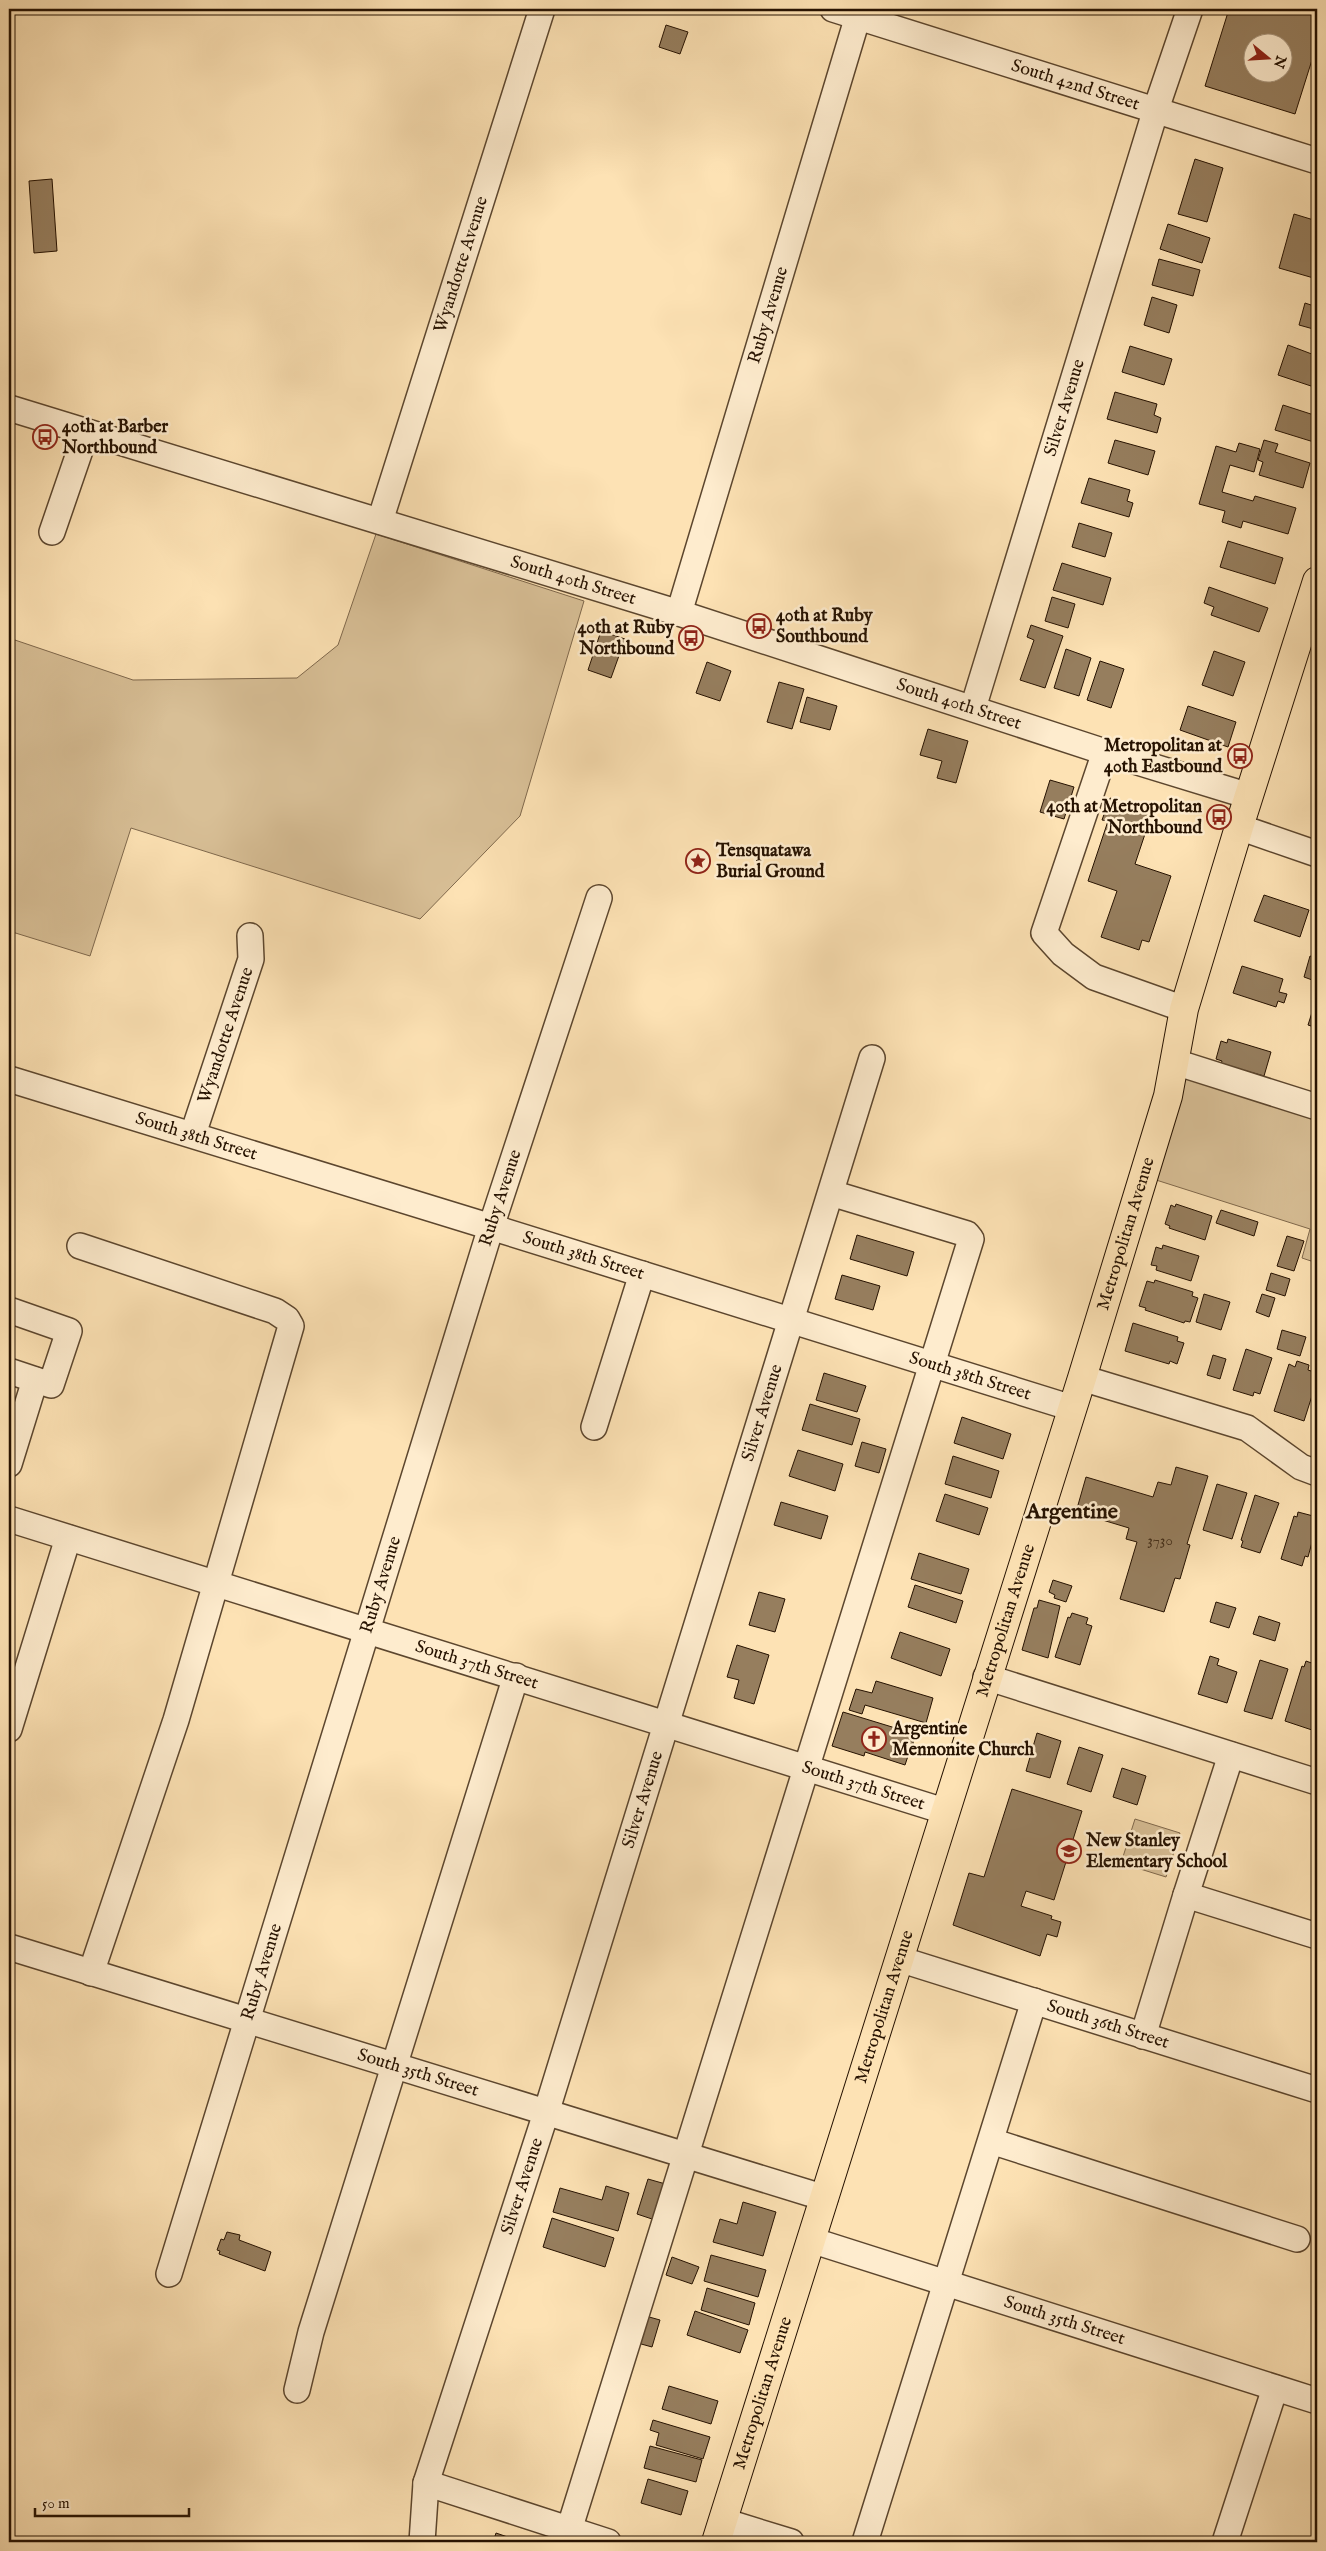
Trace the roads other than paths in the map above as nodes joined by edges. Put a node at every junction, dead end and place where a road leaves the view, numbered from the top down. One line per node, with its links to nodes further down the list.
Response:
1 (542, 9): 9 (street, Wyandotte Avenue)
2 (833, 9): 4 (street, South 42nd Street)
3 (1190, 9): 5 (street, Silver Avenue)
4 (858, 16): 5 (street, South 42nd Street); 12 (street, Ruby Avenue)
5 (1156, 109): 6 (street, South 42nd Street); 13 (street, Silver Avenue)
6 (1317, 161)
7 (9, 408): 8 (street, South 40th Street)
8 (86, 433): 9 (street, South 40th Street); 10 (street)
9 (380, 522): 12 (street, South 40th Street)
10 (52, 532)
11 (1317, 581): 15 (main road, Metropolitan Avenue)
12 (679, 613): 13 (street, South 40th Street)
13 (974, 708): 14 (street, South 40th Street)
14 (1105, 752): 15 (street, South 40th Street); 20 (street)
15 (1249, 796): 16 (main road, Metropolitan Avenue)
16 (1239, 827): 17 (street); 20 (main road, Metropolitan Avenue)
17 (1317, 854)
18 (599, 898): 27 (street, Ruby Avenue)
19 (250, 936): 25 (street, Wyandotte Avenue)
20 (1184, 1009): 22 (main road, Metropolitan Avenue)
21 (872, 1058): 26 (street, Silver Avenue)
22 (1175, 1062): 24 (street); 34 (main road, Metropolitan Avenue)
23 (9, 1079): 25 (street, South 38th Street)
24 (1317, 1107)
25 (193, 1134): 27 (street, South 38th Street)
26 (831, 1193): 31 (street, Silver Avenue); 32 (street)
27 (491, 1227): 29 (street, South 38th Street); 43 (street, Ruby Avenue)
28 (80, 1246): 42 (street)
29 (642, 1274): 31 (street, South 38th Street); 37 (street)
30 (9, 1310): 35 (street)
31 (792, 1320): 32 (street, South 38th Street); 46 (street, Silver Avenue)
32 (933, 1364): 36 (street, South 38th Street); 49 (street)
33 (9, 1371): 35 (street)
34 (1082, 1378): 36 (main road, Metropolitan Avenue); 39 (street)
35 (35, 1380): 38 (street)
36 (1072, 1408): 45 (main road, Metropolitan Avenue)
37 (594, 1427)
38 (9, 1464)
39 (1317, 1473)
40 (9, 1519): 41 (street, South 37th Street)
41 (68, 1538): 42 (street, South 37th Street); 47 (street)
42 (215, 1584): 43 (street, South 37th Street); 56 (street)
43 (366, 1630): 44 (street, South 37th Street); 58 (street, Ruby Avenue)
44 (516, 1676): 46 (street, South 37th Street); 60 (street)
45 (986, 1677): 48 (street); 51 (main road, Metropolitan Avenue)
46 (667, 1724): 49 (street, South 37th Street); 62 (street, Silver Avenue)
47 (9, 1729)
48 (1231, 1755): 50 (street); 52 (street)
49 (806, 1767): 51 (street, South 37th Street); 64 (street)
50 (1317, 1782)
51 (944, 1810): 55 (main road, Metropolitan Avenue)
52 (1186, 1895): 53 (street); 59 (street)
53 (1317, 1936)
54 (9, 1947): 56 (street, South 35th Street)
55 (900, 1959): 57 (street, South 36th Street); 65 (main road, Metropolitan Avenue)
56 (91, 1974): 58 (street, South 35th Street)
57 (1034, 2000): 59 (street, South 36th Street); 63 (street)
58 (246, 2020): 60 (street, South 35th Street); 68 (street, Ruby Avenue)
59 (1142, 2036): 61 (street, South 36th Street)
60 (395, 2067): 62 (street, South 35th Street); 71 (street)
61 (1317, 2090)
62 (546, 2113): 64 (street, South 35th Street); 73 (street, Silver Avenue)
63 (991, 2141): 66 (street); 69 (street)
64 (686, 2155): 65 (street, South 35th Street); 74 (street)
65 (825, 2198): 67 (main road, Metropolitan Avenue)
66 (1297, 2239)
67 (811, 2240): 69 (street, South 35th Street); 75 (main road, Metropolitan Avenue)
68 (169, 2274)
69 (947, 2282): 70 (street, South 35th Street); 79 (street)
70 (1275, 2388): 72 (street, South 35th Street); 80 (street)
71 (297, 2390)
72 (1317, 2401)
73 (426, 2483): 74 (street); 76 (street, Silver Avenue)
74 (569, 2530): 77 (street)
75 (719, 2532): 78 (street)
76 (422, 2542)
77 (608, 2542)
78 (790, 2542)
79 (865, 2542)
80 (1225, 2542)

